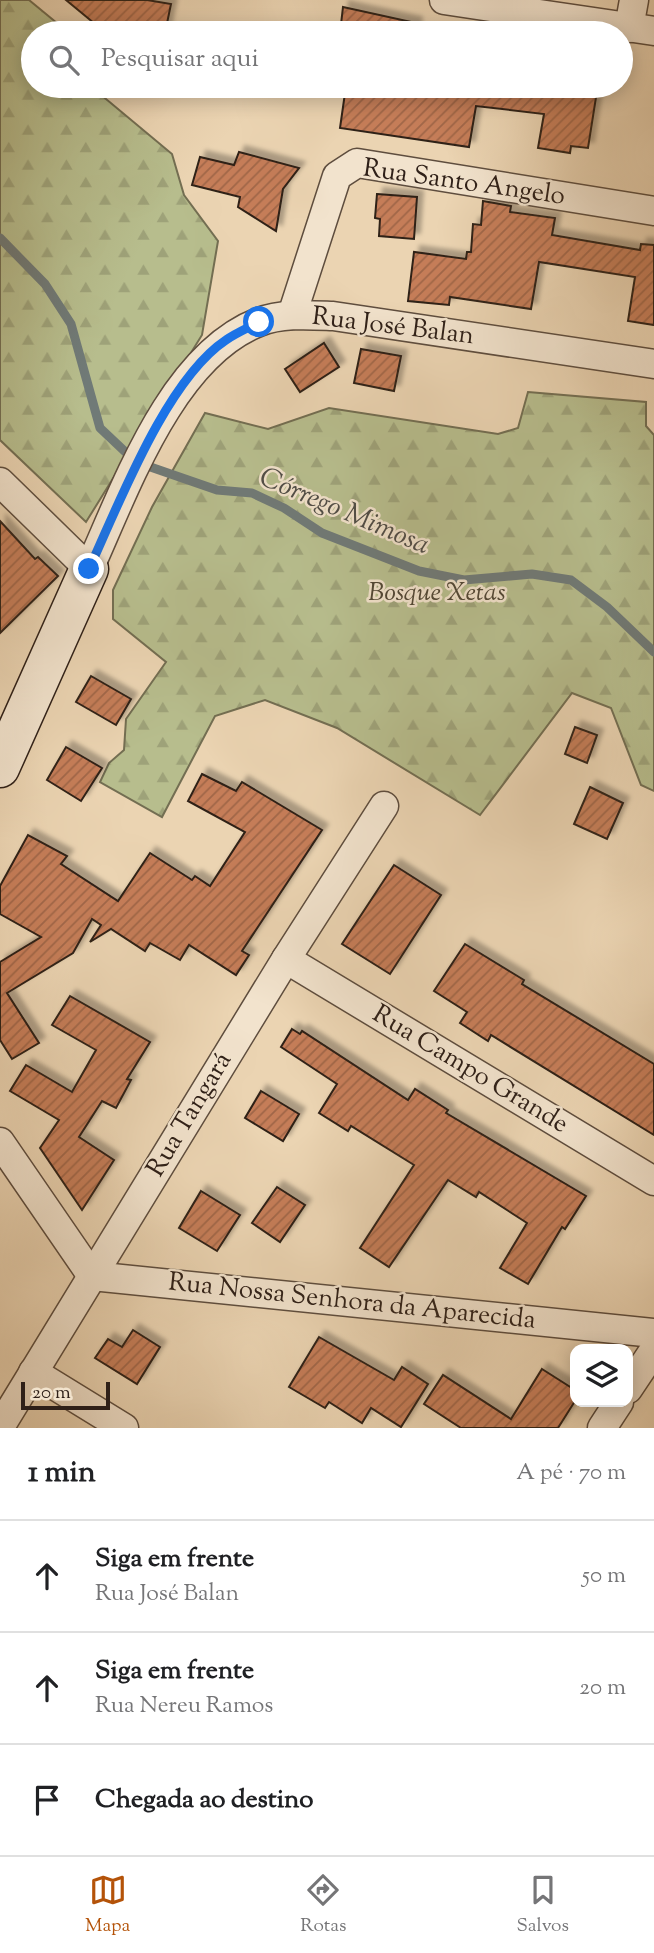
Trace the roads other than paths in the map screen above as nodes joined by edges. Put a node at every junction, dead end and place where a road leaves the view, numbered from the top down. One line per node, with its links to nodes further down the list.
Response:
1 (444, 0): 3 (street)
2 (634, 0): 4 (street)
3 (587, 21)
4 (642, 29)
5 (654, 211): 6 (street, Rua Santo Angelo)
6 (292, 315): 7 (street, Rua José Balan); 9 (street, Rua José Balan)
7 (654, 364)
8 (0, 482): 9 (street)
9 (89, 569): 10 (street)
10 (0, 768)
11 (384, 806): 12 (street, Rua Tangará)
12 (286, 959): 14 (street, Rua Campo Grande); 15 (street, Rua Tangará)
13 (0, 1142): 15 (street)
14 (654, 1181)
15 (92, 1276): 16 (street, Rua Nossa Senhora da Aparecida); 18 (street, Rua Tangará)
16 (654, 1333)
17 (654, 1350): 19 (street)
18 (33, 1373): 21 (street, Rua Tangará); 22 (street)
19 (633, 1382)
20 (617, 1407): 23 (street)
21 (0, 1427)
22 (124, 1428)
23 (602, 1428)

